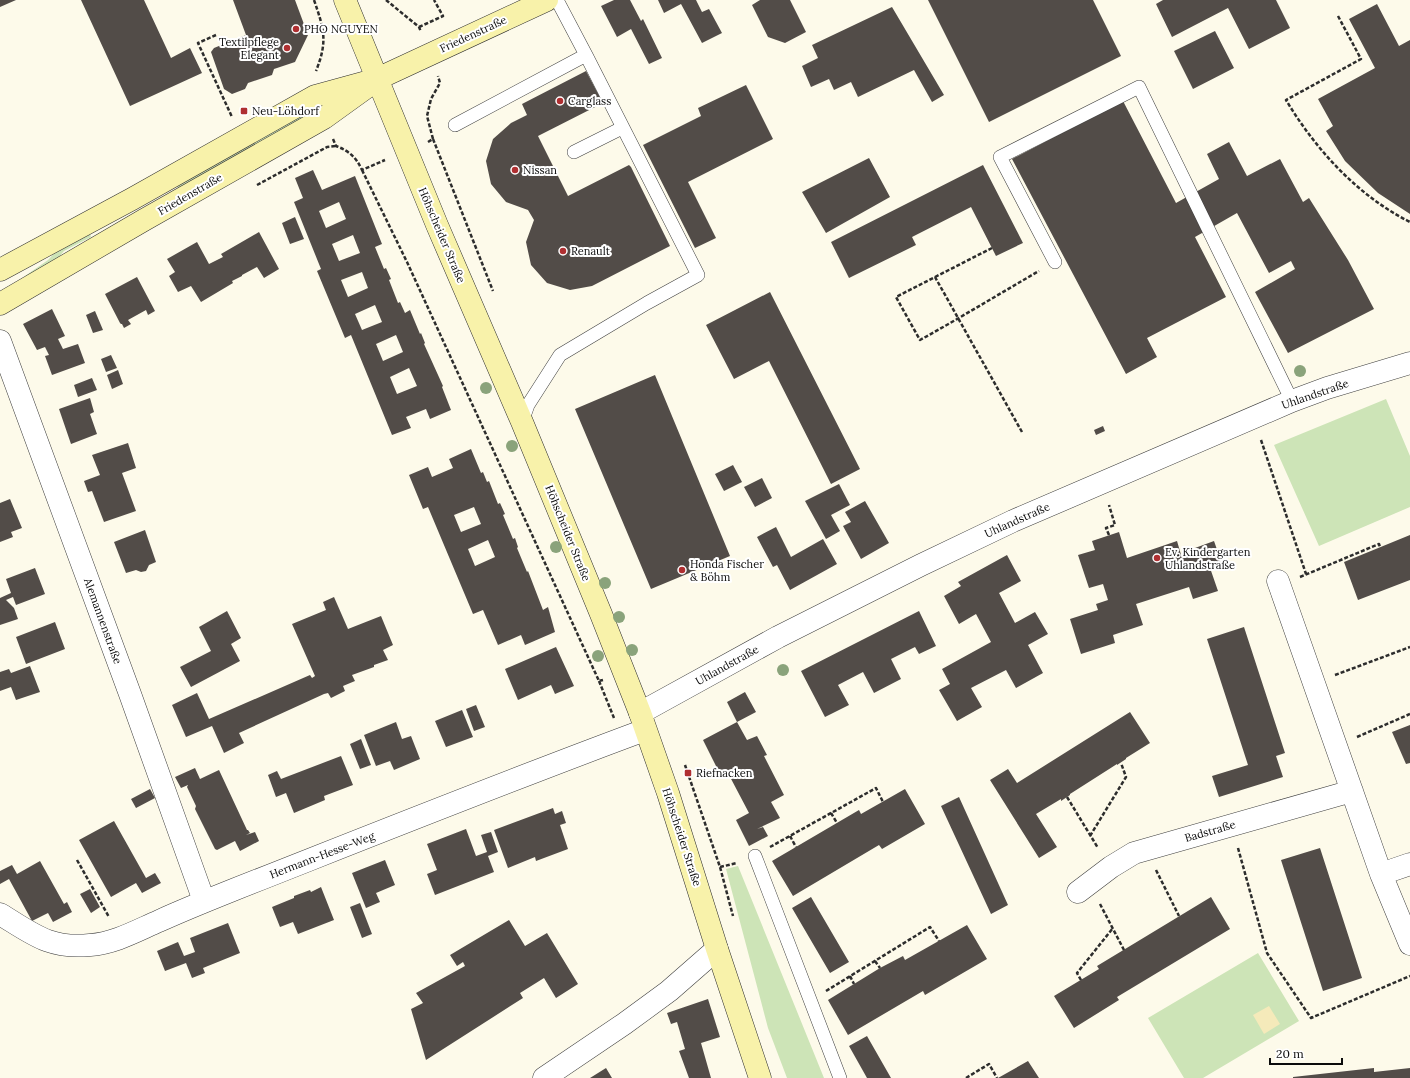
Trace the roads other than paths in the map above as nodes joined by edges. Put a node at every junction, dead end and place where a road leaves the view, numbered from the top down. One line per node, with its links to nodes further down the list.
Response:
1 (345, 0): 5 (main road, Höhscheider Straße)
2 (547, 0): 5 (main road, Friedenstraße)
3 (557, 0): 4 (lane)
4 (586, 55): 6 (lane); 7 (lane)
5 (377, 79): 10 (main road, Friedenstraße); 11 (main road, Friedenstraße); 15 (main road, Höhscheider Straße)
6 (455, 125)
7 (622, 128): 8 (lane); 15 (lane)
8 (574, 152)
9 (1055, 262): 14 (lane)
10 (0, 270)
11 (0, 304)
12 (0, 341): 23 (street, Alemannenstraße)
13 (1410, 363): 14 (street, Uhlandstraße)
14 (1292, 401): 17 (street, Uhlandstraße)
15 (522, 422): 17 (main road, Höhscheider Straße)
16 (1279, 583): 18 (street)
17 (643, 721): 23 (street, Hermann-Hesse-Weg); 26 (main road, Höhscheider Straße)
18 (1352, 791): 21 (street); 22 (street, Badstraße)
19 (755, 856): 29 (lane)
20 (1410, 864): 21 (street)
21 (1381, 874): 25 (street)
22 (1083, 888)
23 (204, 901): 24 (street, Hermann-Hesse-Weg)
24 (0, 914)
25 (1410, 944)
26 (717, 949): 27 (street); 28 (main road, Höhscheider Straße)
27 (544, 1078)
28 (760, 1078)
29 (840, 1078)

